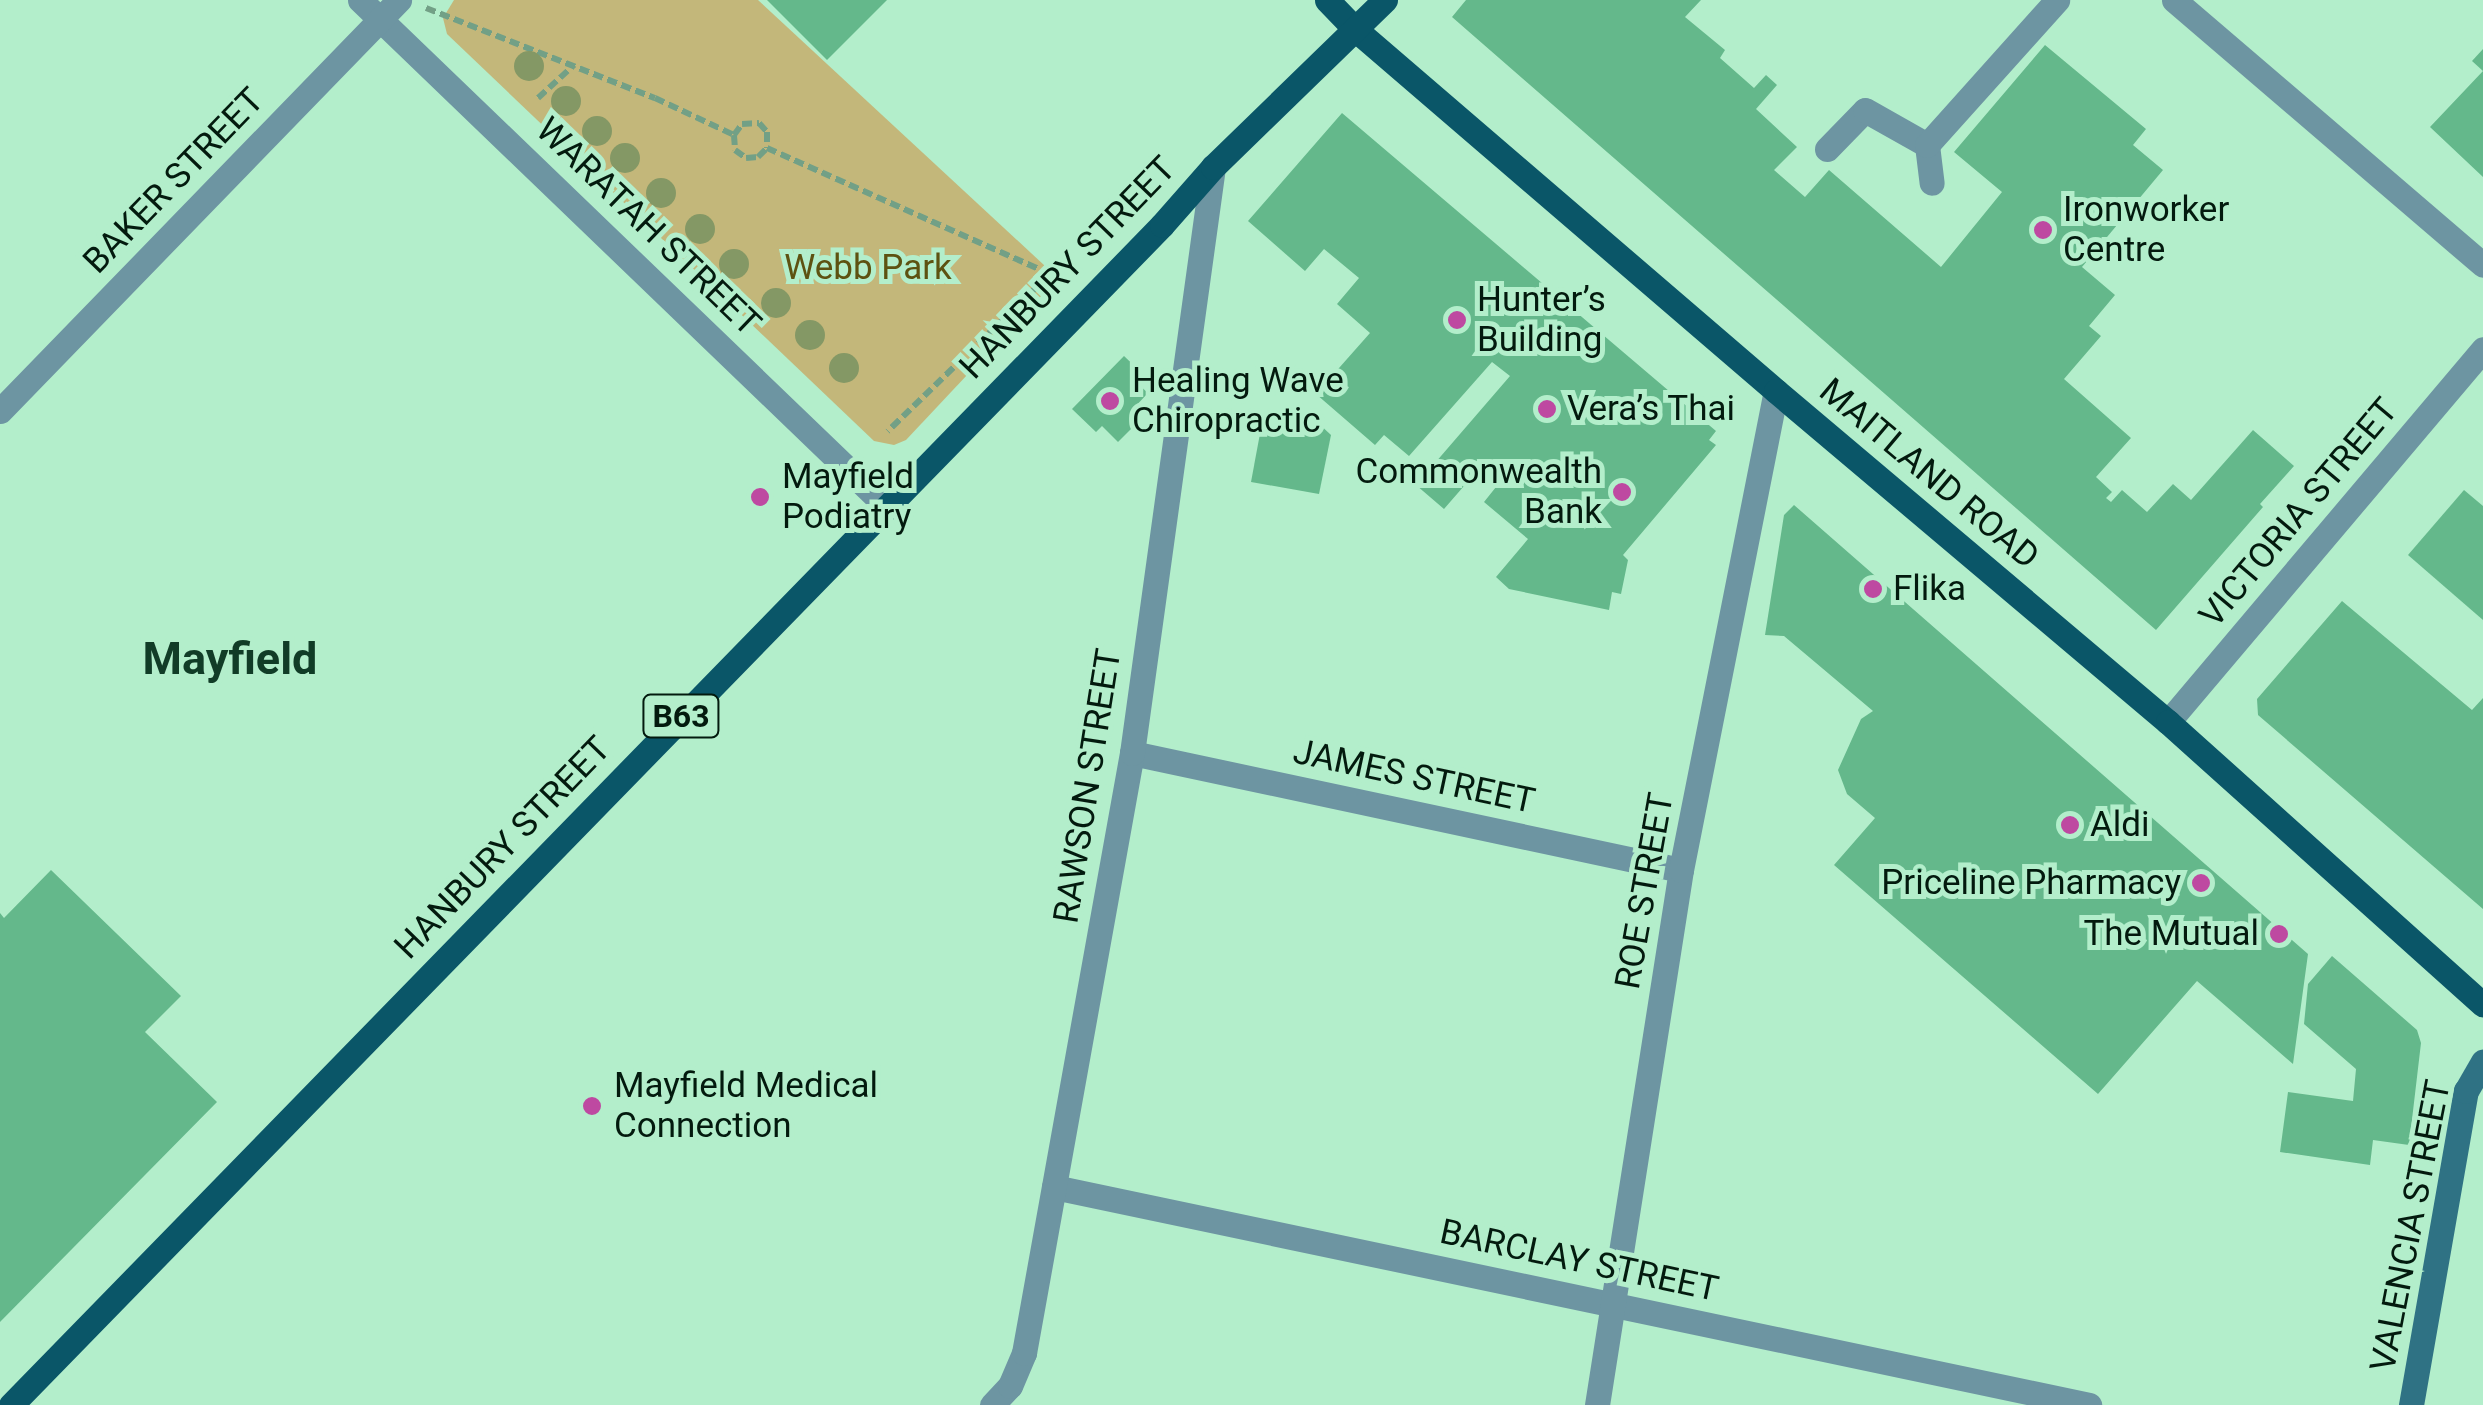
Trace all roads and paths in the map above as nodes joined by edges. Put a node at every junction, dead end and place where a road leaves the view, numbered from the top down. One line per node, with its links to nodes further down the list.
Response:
1 (360, 0): 7 (street, WARATAH STREET)
2 (412, 0): 9 (path)
3 (1326, 0): 8 (main road, MAITLAND ROAD)
4 (1385, 0): 8 (main road, HANBURY STREET / B63)
5 (2057, 0): 12 (street)
6 (2174, 0): 17 (street)
7 (390, 9): 20 (street, BAKER STREET); 22 (street, WARATAH STREET)
8 (1356, 30): 15 (main road, HANBURY STREET / B63); 19 (main road, MAITLAND ROAD)
9 (574, 64): 10 (path); 11 (path)
10 (538, 98)
11 (734, 135): 13 (path); 13 (path)
12 (1927, 144): 14 (street); 16 (street)
13 (768, 148): 21 (path)
14 (1827, 149)
15 (1213, 167): 22 (main road, HANBURY STREET / B63); 24 (street, RAWSON STREET)
16 (1932, 183)
17 (2483, 266)
18 (2483, 349): 23 (street, VICTORIA STREET)
19 (1776, 391): 23 (main road, MAITLAND ROAD); 25 (street, ROE STREET)
20 (0, 412)
21 (888, 431)
22 (886, 506): 30 (main road, HANBURY STREET / B63)
23 (2168, 722): 26 (main road, MAITLAND ROAD)
24 (1132, 753): 25 (street, JAMES STREET); 28 (street, RAWSON STREET)
25 (1682, 870): 29 (street, ROE STREET)
26 (2483, 1005)
27 (2483, 1062): 34 (street, VALENCIA STREET)
28 (1054, 1188): 29 (street, BARCLAY STREET); 31 (street, RAWSON STREET)
29 (1614, 1303): 32 (street, ROE STREET); 33 (street, BARCLAY STREET)
30 (10, 1405)
31 (992, 1405)
32 (1597, 1405)
33 (2089, 1405)
34 (2411, 1405)

